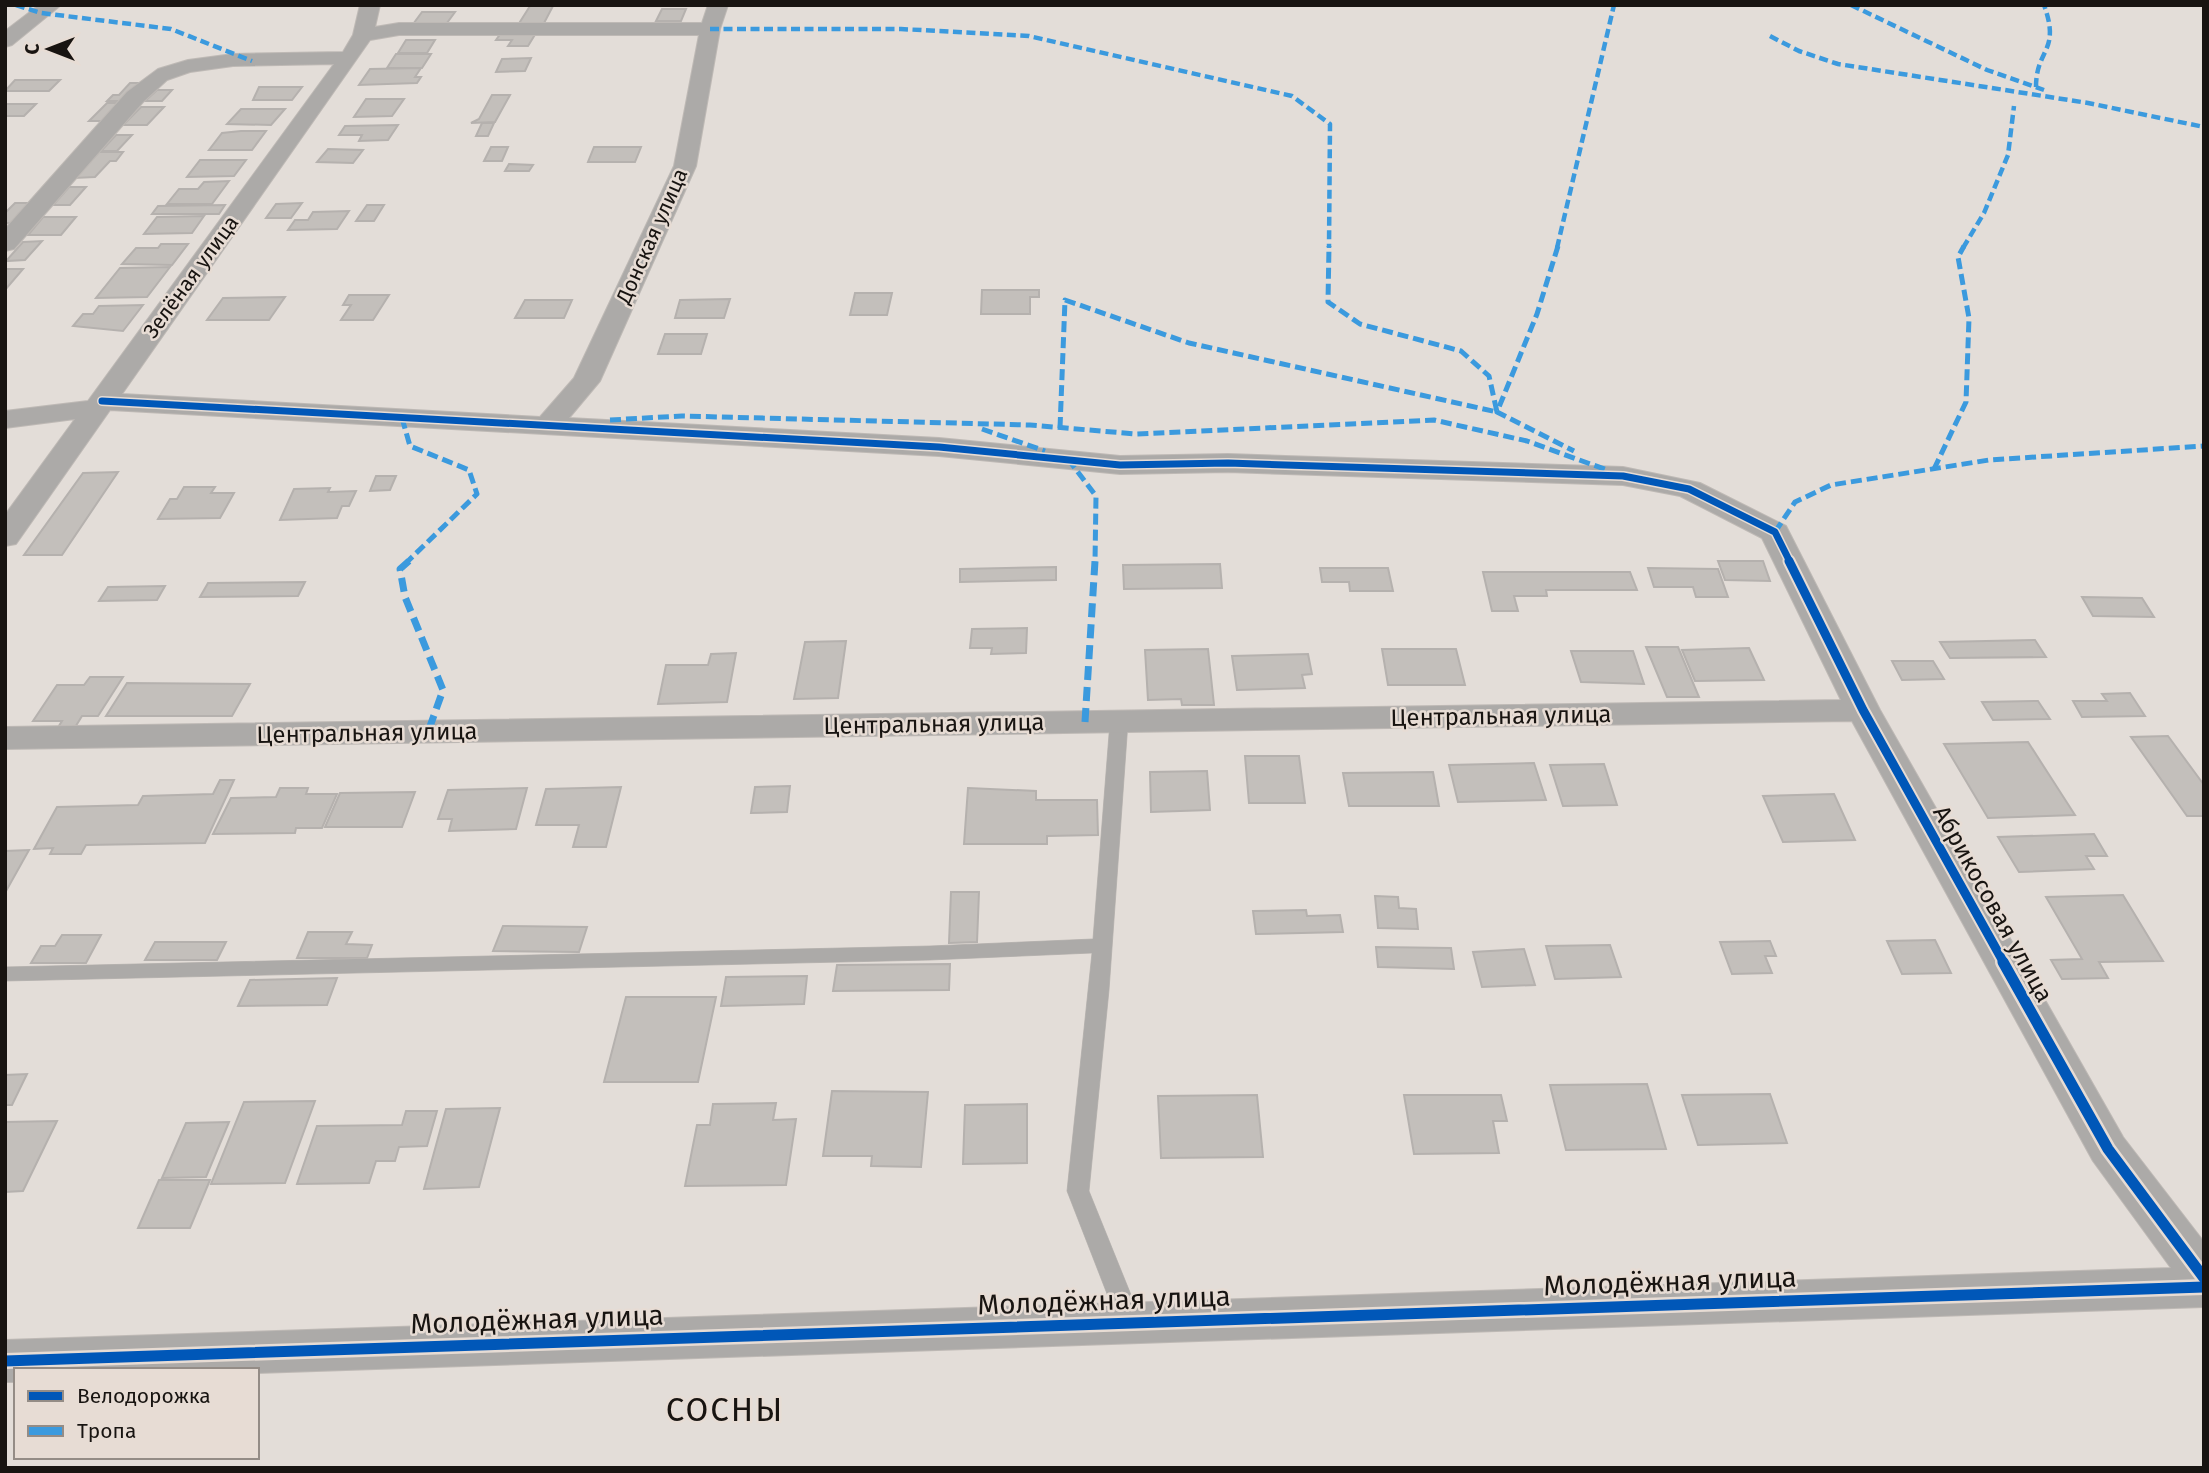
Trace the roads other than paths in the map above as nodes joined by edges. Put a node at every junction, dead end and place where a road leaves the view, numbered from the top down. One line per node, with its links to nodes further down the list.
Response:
1 (51, 5): 5 (street)
2 (718, 5): 4 (street, Донская улица)
3 (366, 17): 4 (street); 6 (street, Зелёная улица)
4 (710, 29): 10 (street, Донская улица)
5 (5, 41)
6 (349, 58): 7 (street); 8 (street, Зелёная улица)
7 (5, 244)
8 (99, 404): 9 (street); 10 (street); 11 (street, Зелёная улица)
9 (5, 420)
10 (550, 424): 12 (street, Абрикосовая улица)
11 (5, 537)
12 (1863, 710): 13 (street, Центральная улица); 17 (street, Абрикосовая улица)
13 (1119, 722): 14 (street, Центральная улица); 15 (lane)
14 (5, 738)
15 (1102, 946): 16 (lane); 18 (lane)
16 (5, 974)
17 (2198, 1262): 18 (street, Молодёжная улица)
18 (1130, 1322): 19 (street, Молодёжная улица)
19 (5, 1361)

